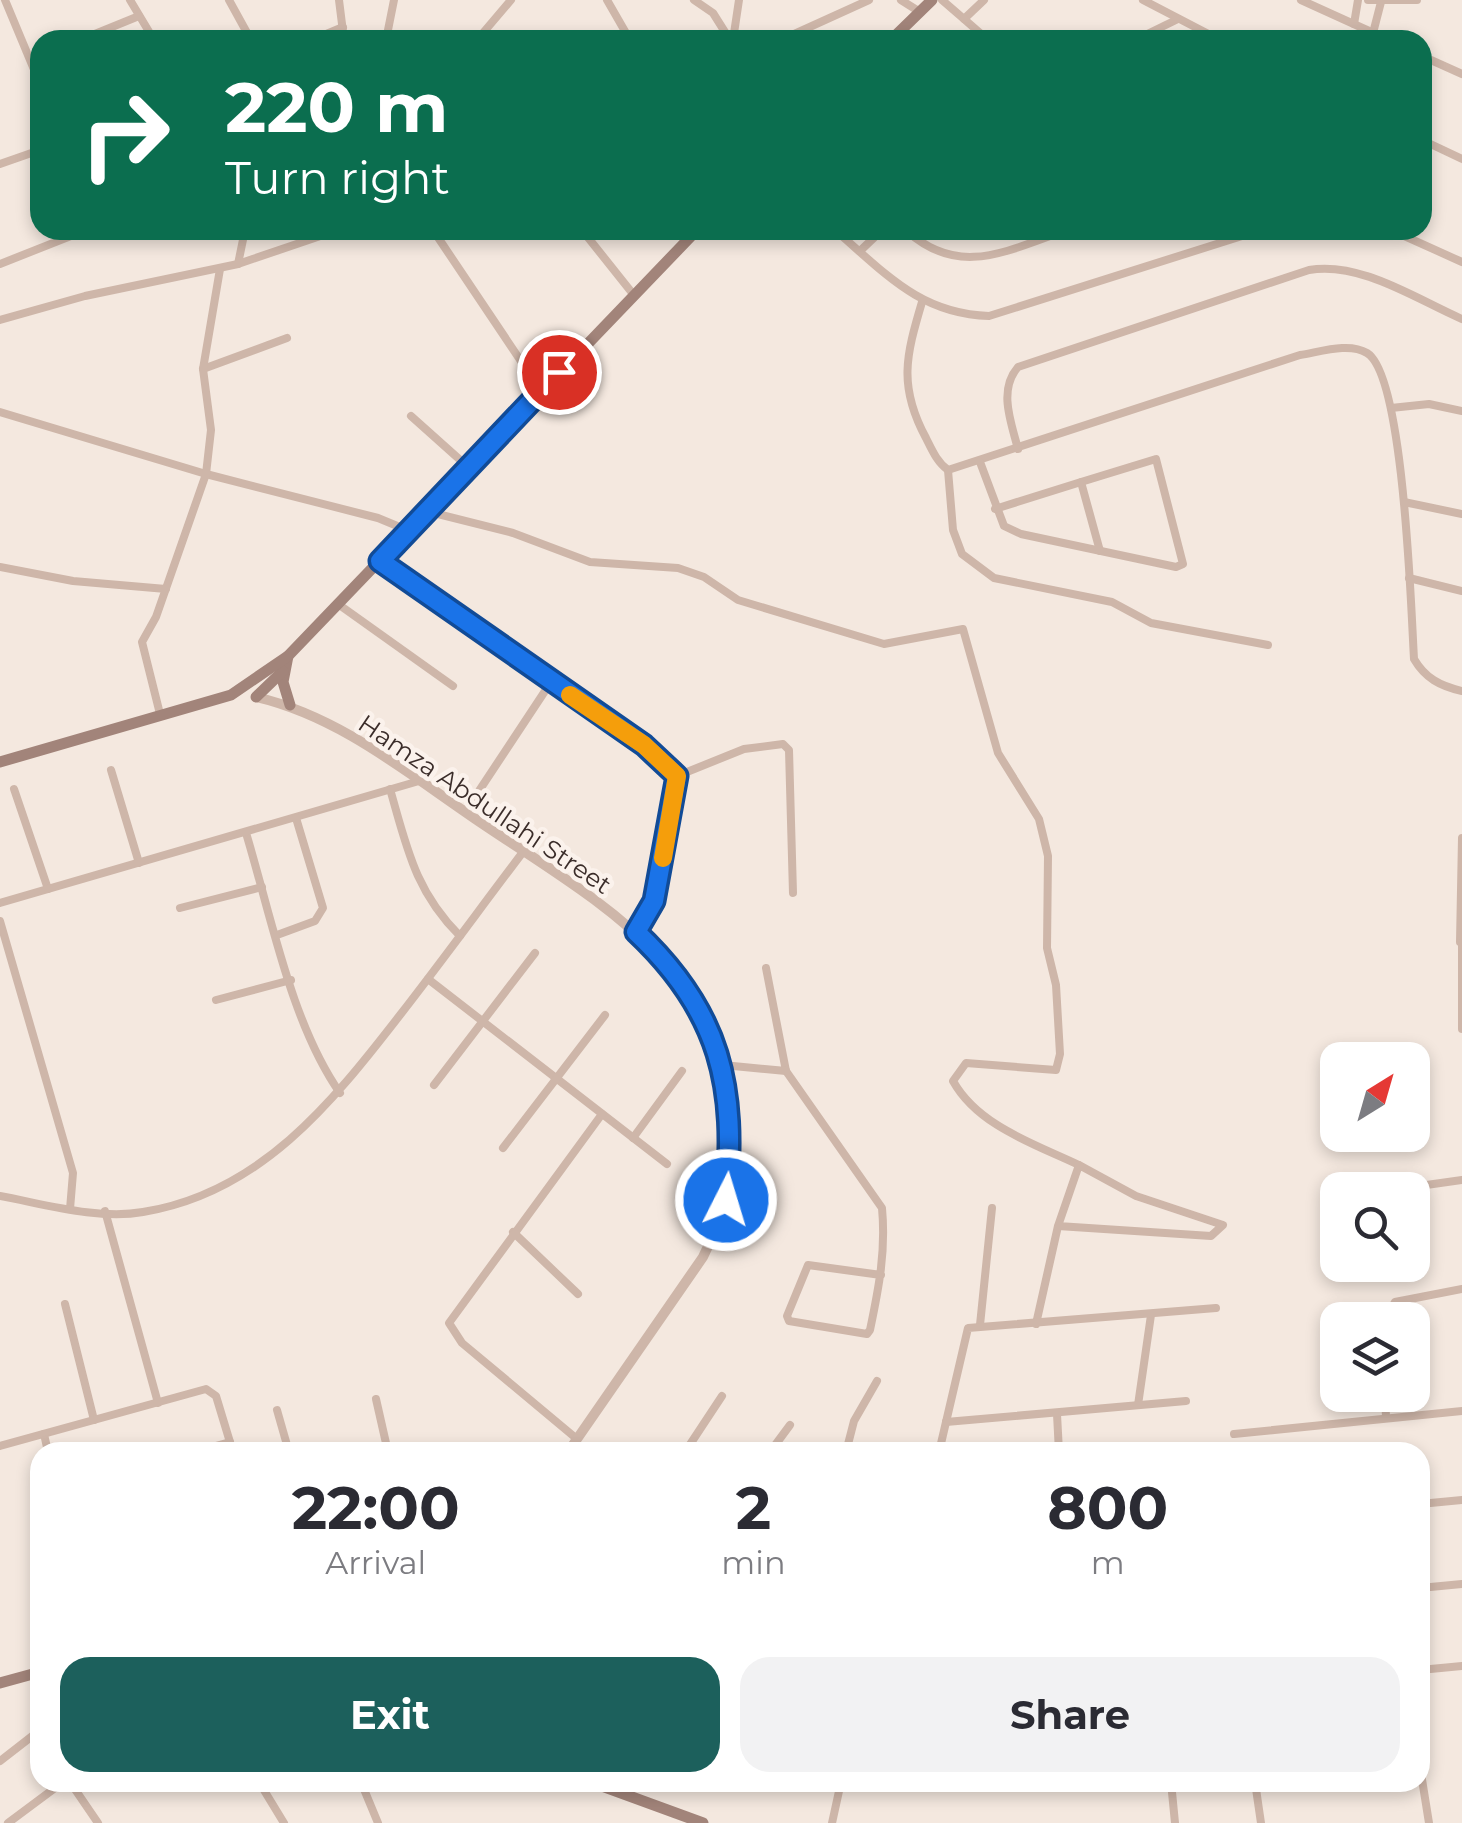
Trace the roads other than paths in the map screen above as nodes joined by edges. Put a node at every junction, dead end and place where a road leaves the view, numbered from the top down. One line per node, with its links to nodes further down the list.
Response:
1 (5, 0): 45 (street)
2 (130, 0): 23 (street)
3 (229, 0): 30 (street)
4 (338, 0): 27 (street)
5 (394, 0): 33 (street)
6 (511, 0): 34 (street)
7 (607, 0): 35 (street)
8 (694, 0): 36 (street)
9 (739, 0): 37 (street)
10 (869, 0): 38 (street)
11 (900, 0): 22 (street)
12 (932, 0): 22 (main road)
13 (958, 0): 21 (street)
14 (984, 0): 24 (street)
15 (1143, 0): 25 (street)
16 (1302, 0): 26 (street)
17 (1358, 0): 26 (street)
18 (1368, 0): 20 (street)
19 (1417, 0): 20 (street)
20 (1380, 2): 44 (street)
21 (946, 4): 24 (street)
22 (920, 12): 39 (main road)
23 (139, 16): 28 (street); 29 (street)
24 (964, 19): 40 (street)
25 (1178, 19): 41 (street); 42 (street)
26 (1354, 24): 43 (street)
27 (343, 26): 31 (street); 32 (street)
28 (105, 30)
29 (148, 30)
30 (246, 30)
31 (334, 30)
32 (343, 30)
33 (388, 30)
34 (486, 30)
35 (624, 30)
36 (725, 30)
37 (734, 30)
38 (803, 30)
39 (901, 30)
40 (977, 30)
41 (1155, 30)
42 (1200, 30)
43 (1367, 30)
44 (1374, 30)
45 (30, 60)
46 (1432, 60): 47 (street)
47 (1462, 74)
48 (1432, 144): 50 (street)
49 (30, 154): 51 (street)
50 (1462, 158)
51 (0, 164)
52 (61, 240): 66 (street)
53 (242, 240): 67 (street)
54 (309, 240): 67 (street)
55 (440, 240): 75 (street)
56 (590, 240): 69 (street)
57 (687, 240): 69 (main road)
58 (847, 240): 64 (street)
59 (872, 240): 64 (street)
60 (917, 240): 61 (street)
61 (1038, 240)
62 (1230, 240): 70 (street)
63 (1413, 240): 65 (street)
64 (860, 251): 70 (street)
65 (1462, 262)
66 (0, 264)
67 (238, 264): 68 (street)
68 (220, 269): 72 (street); 74 (street)
69 (633, 294): 75 (main road)
70 (922, 302): 83 (street)
71 (1462, 319): 80 (street)
72 (0, 320)
73 (287, 338): 74 (street)
74 (203, 369): 84 (street)
75 (540, 391): 82 (main road)
76 (1390, 408): 77 (street); 80 (street); 86 (street)
77 (1462, 411)
78 (0, 412): 84 (street)
79 (411, 416): 82 (street)
80 (1018, 449): 81 (street)
81 (980, 462): 83 (street); 87 (street)
82 (468, 467): 88 (main road)
83 (948, 470): 98 (street)
84 (206, 474): 90 (street); 95 (street)
85 (1081, 482): 87 (street); 91 (street); 91 (street)
86 (1404, 502): 89 (street); 94 (street)
87 (995, 509): 91 (street)
88 (426, 511): 90 (main road); 149 (street)
89 (1462, 514)
90 (407, 530): 92 (main road)
91 (1100, 551)
92 (380, 561): 97 (main road); 102 (street)
93 (0, 567): 95 (street)
94 (1409, 578): 96 (street); 104 (street)
95 (166, 589): 108 (street)
96 (1462, 591)
97 (338, 604): 99 (main road); 103 (street)
98 (1268, 645)
99 (288, 656): 100 (main road); 101 (main road)
100 (284, 671): 106 (main road); 107 (main road)
101 (257, 678): 105 (main road); 106 (main road)
102 (551, 682): 111 (street); 115 (street)
103 (453, 686)
104 (1462, 691)
105 (230, 695): 106 (main road); 108 (main road)
106 (256, 697): 107 (street, Hamza Abdullahi Street)
107 (290, 705): 112 (street, Hamza Abdullahi Street)
108 (160, 714): 109 (main road)
109 (0, 762)
110 (111, 770): 120 (street)
111 (677, 776): 123 (street); 127 (street)
112 (419, 780): 114 (street); 115 (street, Hamza Abdullahi Street)
113 (14, 788): 122 (street)
114 (390, 790): 116 (street); 129 (street)
115 (465, 812): 119 (street, Hamza Abdullahi Street)
116 (296, 818): 117 (street); 128 (street)
117 (246, 833): 120 (street); 121 (street)
118 (1462, 838): 130 (street)
119 (523, 852): 127 (street, Hamza Abdullahi Street); 129 (street)
120 (138, 864): 122 (street)
121 (262, 887): 125 (street); 128 (street)
122 (48, 889): 124 (street)
123 (793, 893)
124 (0, 903)
125 (180, 908)
126 (0, 921): 154 (street)
127 (636, 932): 139 (street, Hamza Abdullahi Street)
128 (277, 935): 133 (street)
129 (460, 936): 134 (street)
130 (1461, 942): 138 (street)
131 (535, 952): 137 (street)
132 (766, 968): 141 (street)
133 (291, 980): 135 (street); 144 (street)
134 (428, 980): 137 (street); 144 (street)
135 (216, 1000)
136 (605, 1015): 142 (street)
137 (482, 1022): 142 (street); 143 (street)
138 (1462, 1029)
139 (723, 1064): 141 (street); 183 (street, Hamza Abdullahi Street)
140 (682, 1072): 146 (street)
141 (786, 1072): 158 (street)
142 (557, 1080): 145 (street); 147 (street)
143 (434, 1084)
144 (340, 1092): 155 (street)
145 (602, 1114): 146 (street); 157 (street)
146 (634, 1138): 148 (street)
147 (504, 1148)
148 (667, 1164)
149 (1079, 1165): 156 (street); 156 (street)
150 (1462, 1180): 151 (street)
151 (1430, 1185)
152 (0, 1196): 154 (street)
153 (992, 1208): 166 (street)
154 (70, 1209): 155 (street)
155 (105, 1211): 171 (street)
156 (1058, 1226): 165 (street)
157 (513, 1232): 160 (street); 183 (street)
158 (881, 1275): 158 (street)
159 (1462, 1289): 161 (street)
160 (578, 1294)
161 (1395, 1302)
162 (65, 1304): 178 (street)
163 (1216, 1308): 164 (street)
164 (1151, 1316): 165 (street); 172 (street)
165 (1036, 1324): 166 (street)
166 (980, 1325): 179 (street)
167 (877, 1381): 191 (street)
168 (722, 1396): 189 (street)
169 (376, 1399): 187 (street)
170 (1186, 1401): 172 (street)
171 (158, 1403): 178 (street); 185 (street)
172 (1138, 1405): 176 (street)
173 (277, 1410): 186 (street)
174 (1462, 1411): 177 (street)
175 (1386, 1412): 177 (street)
176 (1057, 1414): 179 (street); 193 (street)
177 (1386, 1418): 182 (street)
178 (94, 1420): 181 (street)
179 (946, 1422): 192 (street)
180 (790, 1424): 190 (street)
181 (44, 1434): 184 (street); 194 (street)
182 (1234, 1434)
183 (577, 1439): 188 (street, Hamza Abdullahi Street)
184 (46, 1442)
185 (229, 1442)
186 (286, 1442)
187 (386, 1442)
188 (575, 1442)
189 (692, 1442)
190 (777, 1442)
191 (849, 1442)
192 (941, 1442)
193 (1058, 1442)
194 (0, 1446)
195 (1462, 1500): 196 (street)
196 (1430, 1503)
197 (1462, 1584): 198 (street)
198 (1430, 1587)
199 (1462, 1666): 200 (street)
200 (1430, 1669)
201 (30, 1675): 202 (main road)
202 (0, 1683)
203 (30, 1741): 204 (street)
204 (0, 1761)
205 (49, 1792): 214 (street)
206 (77, 1792): 215 (street)
207 (265, 1792): 216 (street)
208 (365, 1792): 217 (street)
209 (619, 1792): 218 (main road)
210 (839, 1792): 219 (street)
211 (1173, 1792): 220 (street)
212 (1256, 1792): 221 (street)
213 (1424, 1792): 222 (street)
214 (8, 1823)
215 (98, 1823)
216 (284, 1823)
217 (378, 1823)
218 (704, 1823)
219 (832, 1823)
220 (1175, 1823)
221 (1261, 1823)
222 (1430, 1823)

